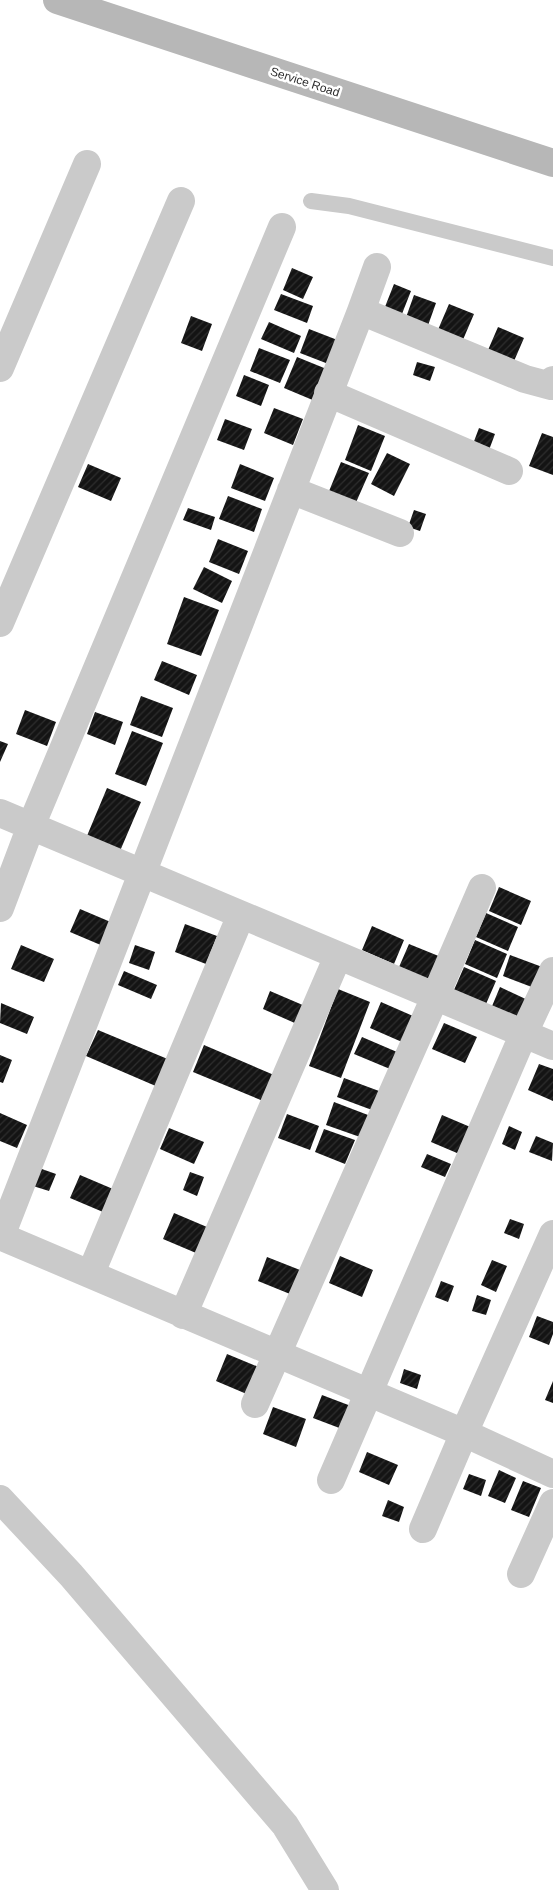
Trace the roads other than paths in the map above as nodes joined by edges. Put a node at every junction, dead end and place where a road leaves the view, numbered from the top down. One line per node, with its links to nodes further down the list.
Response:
1 (57, 0): 2 (main road, Service Road)
2 (553, 163)
3 (87, 164): 10 (street)
4 (311, 200): 7 (lane)
5 (181, 201): 16 (street)
6 (282, 227): 18 (street)
7 (553, 258)
8 (377, 267): 9 (street)
9 (361, 311): 11 (street); 12 (street)
10 (0, 368)
11 (553, 380)
12 (328, 393): 13 (street); 14 (street)
13 (508, 471)
14 (291, 490): 15 (street); 19 (street)
15 (400, 533)
16 (0, 623)
17 (0, 813): 18 (street)
18 (31, 826): 19 (street); 21 (street)
19 (142, 873): 22 (street); 29 (street)
20 (482, 888): 25 (street)
21 (0, 908)
22 (241, 915): 23 (street); 30 (street)
23 (338, 956): 25 (street); 31 (street)
24 (553, 971): 26 (street)
25 (435, 997): 26 (street); 32 (street)
26 (524, 1034): 27 (street); 33 (street)
27 (553, 1046)
28 (553, 1234): 35 (street)
29 (0, 1236): 30 (street)
30 (91, 1273): 31 (street)
31 (183, 1315): 32 (street)
32 (277, 1355): 33 (street); 34 (street)
33 (368, 1392): 35 (street); 37 (street)
34 (255, 1404)
35 (464, 1433): 36 (street); 40 (street)
36 (553, 1474)
37 (331, 1480)
38 (0, 1499): 42 (street)
39 (553, 1503): 41 (street)
40 (423, 1529)
41 (521, 1574)
42 (325, 1890)

